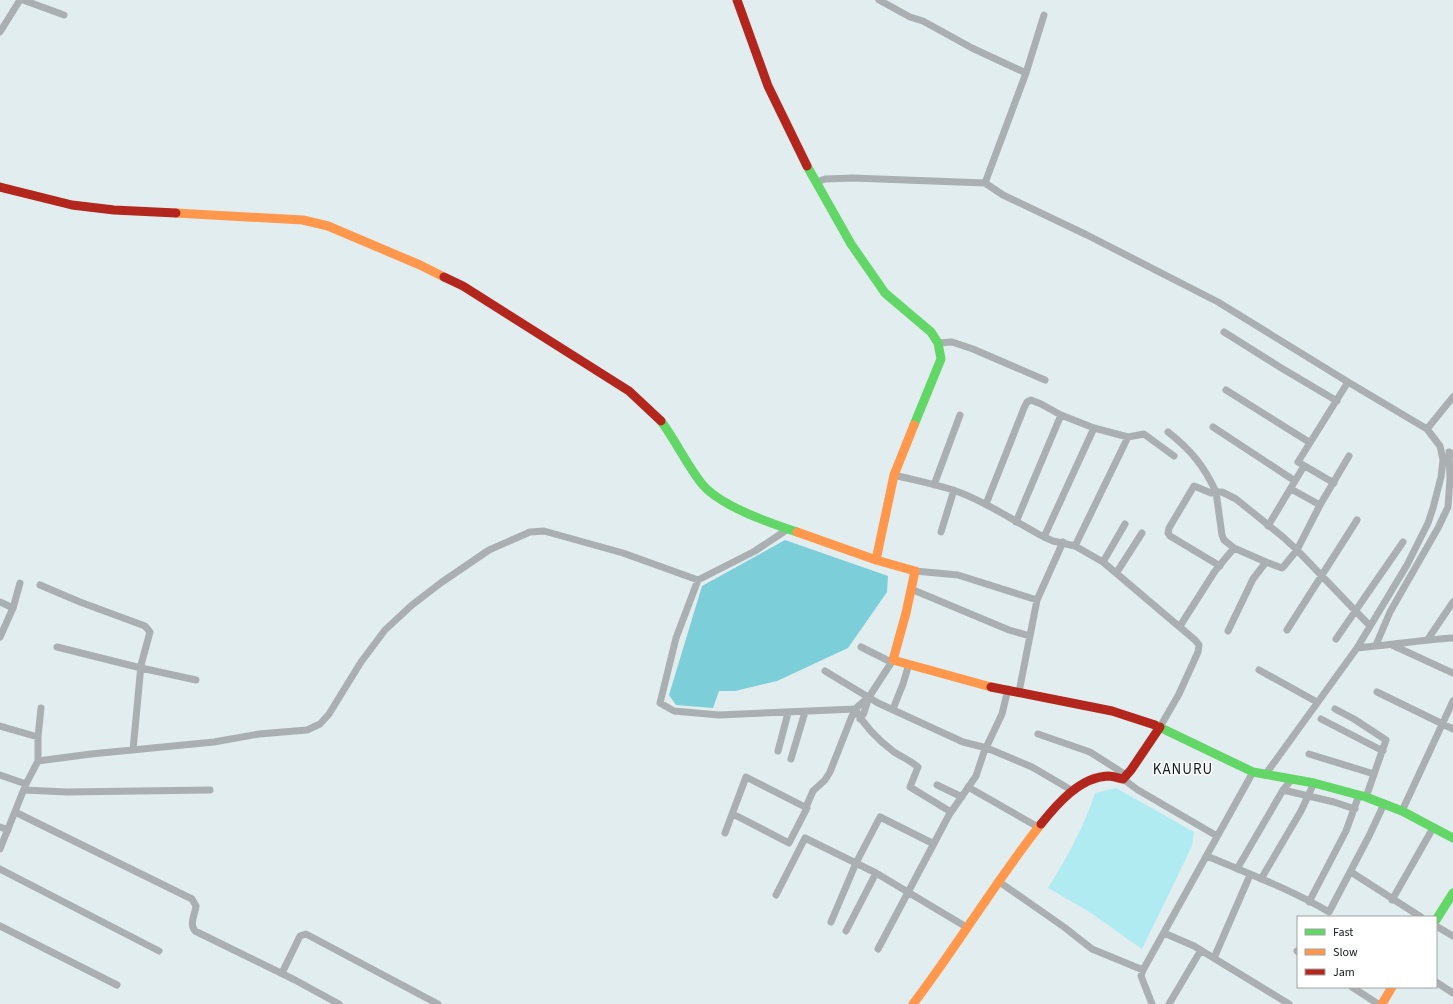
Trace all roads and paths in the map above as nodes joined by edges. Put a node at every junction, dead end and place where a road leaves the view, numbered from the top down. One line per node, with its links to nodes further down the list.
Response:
1 (20, 0): 7 (street)
2 (23, 0): 5 (street)
3 (737, 0): 9 (main road)
4 (879, 0): 8 (street)
5 (64, 15)
6 (1044, 15): 8 (street)
7 (0, 32)
8 (1026, 73): 10 (street)
9 (817, 182): 10 (street); 13 (main road)
10 (985, 183): 15 (street)
11 (0, 187): 44 (main road)
12 (1224, 332): 18 (street)
13 (938, 342): 14 (street); 31 (main road)
14 (1046, 380)
15 (1346, 385): 18 (street); 23 (street)
16 (1226, 390): 26 (street)
17 (1453, 397): 23 (street)
18 (1338, 398): 26 (street)
19 (960, 415): 34 (street)
20 (1061, 415): 22 (street); 38 (street); 41 (street)
21 (1213, 427): 32 (street)
22 (1094, 428): 25 (street); 47 (street)
23 (1427, 429): 27 (street)
24 (1168, 432): 37 (street)
25 (1128, 437): 28 (street); 50 (street)
26 (1309, 442): 30 (street)
27 (1446, 450): 70 (street); 78 (street)
28 (1174, 456)
29 (1349, 456): 33 (street)
30 (1304, 466): 32 (street); 33 (street)
31 (894, 475): 34 (street); 53 (main road)
32 (1295, 481): 35 (street)
33 (1334, 483): 39 (street)
34 (934, 485): 36 (street)
35 (1291, 489): 39 (street); 43 (street)
36 (954, 490): 38 (street); 45 (street)
37 (1216, 492): 43 (street); 51 (street); 56 (street)
38 (986, 504): 41 (street)
39 (1320, 505): 52 (street)
40 (1357, 520): 59 (street)
41 (1016, 522): 47 (street)
42 (1125, 524): 54 (street)
43 (1268, 526): 52 (street)
44 (788, 529): 53 (main road); 60 (street)
45 (941, 532)
46 (1142, 533): 58 (street)
47 (1044, 537): 48 (street)
48 (1063, 542): 50 (street); 64 (street)
49 (1403, 542): 68 (street)
50 (1075, 546): 54 (street)
51 (1234, 548): 55 (street); 56 (street)
52 (1297, 550): 55 (street); 59 (street)
53 (876, 560): 57 (main road)
54 (1104, 562): 58 (street)
55 (1266, 562): 72 (street)
56 (1220, 566): 69 (street)
57 (915, 571): 63 (main road); 64 (street)
58 (1117, 572): 69 (street)
59 (1322, 576): 68 (street); 71 (street)
60 (698, 580): 99 (street); 110 (street)
61 (20, 583): 67 (street)
62 (40, 585): 85 (street)
63 (911, 589): 73 (street); 83 (main road)
64 (1037, 600): 73 (street)
65 (0, 602): 67 (street)
66 (1453, 602): 76 (street)
67 (13, 608): 74 (street)
68 (1355, 611): 70 (street); 77 (street)
69 (1180, 626): 105 (street)
70 (1370, 626): 82 (street)
71 (1287, 630)
72 (1228, 631)
73 (1030, 636): 91 (street)
74 (0, 637)
75 (1453, 638): 76 (street)
76 (1428, 639): 79 (street)
77 (1336, 640)
78 (1374, 645): 79 (street); 82 (street)
79 (1392, 645): 88 (street)
80 (57, 647): 85 (street)
81 (861, 647): 83 (street)
82 (1360, 647): 95 (street)
83 (892, 661): 84 (main road); 93 (street)
84 (909, 664): 90 (main road); 97 (street)
85 (141, 668): 89 (street); 110 (street)
86 (1259, 670): 95 (street)
87 (825, 671): 93 (street)
88 (1453, 673)
89 (196, 680)
90 (1008, 689): 91 (main road); 109 (street)
91 (1019, 692): 105 (main road)
92 (1377, 692): 103 (street)
93 (868, 698): 97 (street); 101 (street); 101 (street)
94 (1453, 701): 103 (street)
95 (1317, 702): 119 (street)
96 (41, 708): 108 (street)
97 (893, 709): 109 (street)
98 (1335, 709): 112 (street)
99 (788, 712): 100 (street); 111 (street)
100 (805, 712): 101 (street); 114 (street)
101 (858, 714): 133 (street); 136 (street)
102 (1321, 719): 112 (street)
103 (1442, 724): 106 (street); 134 (street)
104 (0, 726): 108 (street)
105 (1160, 728): 116 (main road); 120 (main road)
106 (1453, 729)
107 (1038, 734): 120 (street)
108 (38, 737): 115 (street)
109 (987, 748): 125 (street); 128 (street)
110 (133, 750): 115 (street)
111 (778, 751)
112 (1383, 751): 117 (street)
113 (1309, 754): 117 (street)
114 (791, 759)
115 (38, 761): 124 (street)
116 (1253, 772): 119 (main road); 144 (street)
117 (1374, 774): 131 (street)
118 (0, 775): 124 (street)
119 (1265, 775): 121 (main road)
120 (1125, 777): 128 (main road); 144 (street)
121 (1292, 779): 122 (main road); 127 (street)
122 (1314, 783): 129 (street); 131 (main road)
123 (937, 784): 130 (street)
124 (25, 787): 126 (street); 135 (street)
125 (968, 787): 130 (street); 139 (street)
126 (210, 790)
127 (1283, 790): 129 (street); 152 (street)
128 (1073, 791): 139 (main road)
129 (1307, 796): 131 (street); 156 (street)
130 (962, 797): 136 (street)
131 (1359, 801): 132 (main road); 162 (street)
132 (1384, 804): 134 (main road); 153 (street)
133 (806, 807): 137 (street); 143 (street)
134 (1402, 811): 140 (main road)
135 (15, 812): 141 (street); 179 (street)
136 (951, 812): 147 (street)
137 (732, 814): 142 (street); 143 (street)
138 (0, 827): 141 (street)
139 (1038, 827): 157 (main road)
140 (1433, 828): 146 (main road); 161 (street)
141 (8, 830): 148 (street)
142 (725, 833)
143 (795, 833): 145 (street)
144 (1217, 836): 149 (street)
145 (805, 838): 150 (street); 160 (street)
146 (1453, 838)
147 (934, 844): 150 (street); 158 (street)
148 (0, 849)
149 (1207, 856): 152 (street); 172 (street)
150 (856, 863): 154 (street); 167 (street)
151 (0, 869): 176 (street)
152 (1237, 869): 155 (street)
153 (1351, 872): 161 (street); 163 (street)
154 (876, 873): 158 (street); 171 (street)
155 (1250, 875): 156 (street); 177 (street)
156 (1261, 879): 162 (street)
157 (998, 881): 170 (main road); 178 (street)
158 (909, 892): 170 (street); 174 (street)
159 (1453, 893): 166 (main road)
160 (776, 895)
161 (1392, 900): 165 (street)
162 (1309, 902): 163 (street)
163 (1329, 912): 164 (street)
164 (1335, 916)
165 (1419, 916)
166 (1437, 918)
167 (831, 922)
168 (0, 926): 181 (street)
169 (1437, 927): 173 (street)
170 (968, 928): 187 (main road)
171 (846, 932)
172 (1164, 933): 175 (street); 178 (street)
173 (1453, 936)
174 (878, 949)
175 (1201, 950): 177 (street); 189 (street)
176 (158, 951)
177 (1214, 958): 190 (street)
178 (1143, 970): 188 (street)
179 (282, 973): 185 (street); 186 (street)
180 (1437, 983): 184 (street)
181 (117, 985)
182 (1354, 988): 191 (street)
183 (1391, 988): 192 (main road)
184 (1453, 993)
185 (433, 1003)
186 (339, 1004)
187 (913, 1004)
188 (1152, 1004)
189 (1169, 1004)
190 (1289, 1004)
191 (1378, 1004)
192 (1382, 1004)

